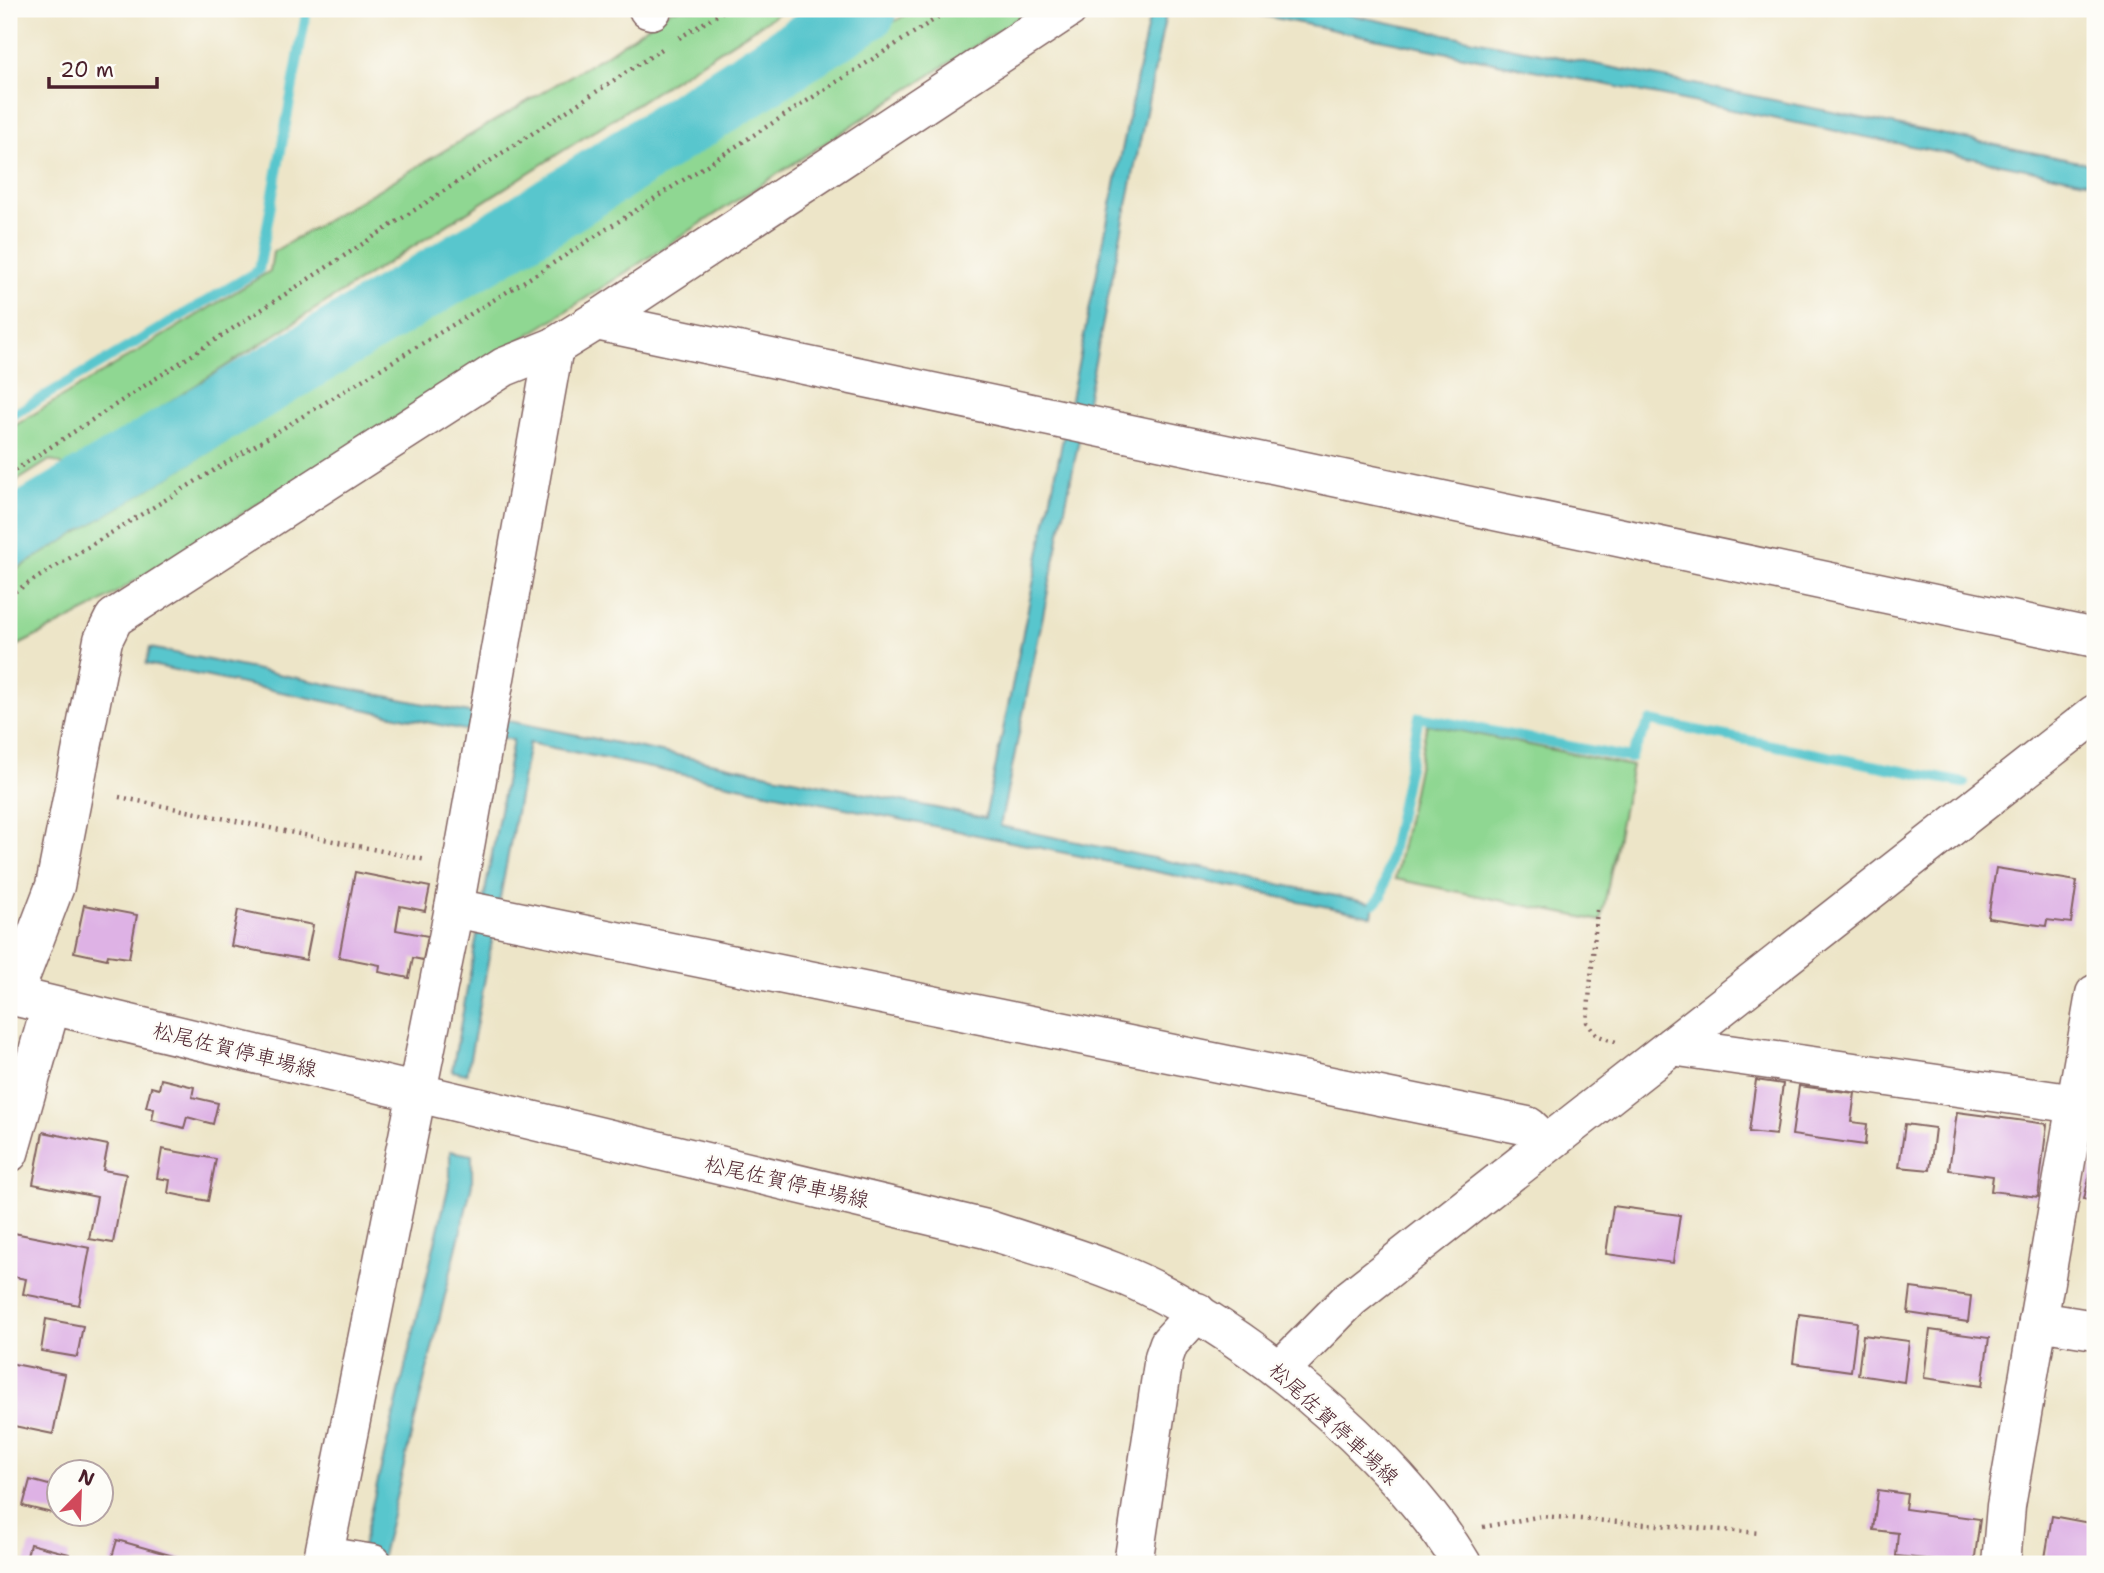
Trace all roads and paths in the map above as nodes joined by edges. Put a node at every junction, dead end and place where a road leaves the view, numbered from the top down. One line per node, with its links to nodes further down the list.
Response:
1 (727, 9): 6 (path)
2 (951, 9): 7 (path)
3 (1068, 9): 4 (street)
4 (596, 320): 5 (street); 8 (street)
5 (554, 347): 11 (street); 15 (street)
6 (9, 474)
7 (9, 595)
8 (2095, 638)
9 (2095, 714): 17 (street)
10 (119, 797): 11 (path)
11 (461, 867): 13 (street)
12 (1597, 910): 17 (path)
13 (476, 912): 18 (street); 20 (street)
14 (2095, 995): 19 (street)
15 (11, 996): 16 (street, 松尾佐賀停車場線)
16 (51, 1006): 18 (street, 松尾佐賀停車場線); 21 (street)
17 (1672, 1046): 19 (street); 20 (street)
18 (418, 1094): 22 (street, 松尾佐賀停車場線); 28 (street)
19 (2076, 1104): 23 (street)
20 (1547, 1144): 25 (street)
21 (9, 1153)
22 (1197, 1312): 25 (street, 松尾佐賀停車場線); 29 (street)
23 (2038, 1321): 24 (street); 30 (street)
24 (2095, 1330)
25 (1280, 1370): 27 (street, 松尾佐賀停車場線)
26 (1761, 1533): 27 (path)
27 (1453, 1549)
28 (341, 1561)
29 (1133, 1564)
30 (2001, 1564)

